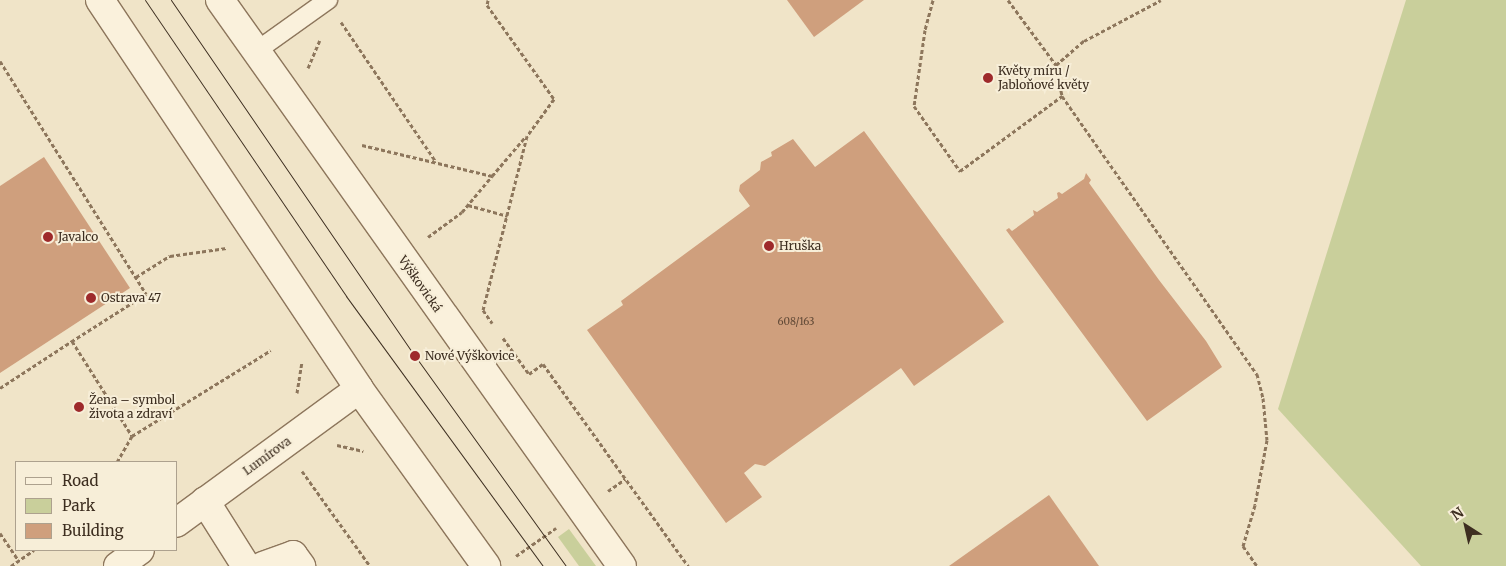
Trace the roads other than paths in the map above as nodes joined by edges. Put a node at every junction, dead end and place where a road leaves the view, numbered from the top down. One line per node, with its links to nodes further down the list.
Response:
1 (100, 0): 5 (street)
2 (220, 0): 4 (street, Výškovická)
3 (328, 0): 4 (lane)
4 (255, 52): 14 (street, Výškovická)
5 (359, 389): 6 (street, Lumírova); 13 (street)
6 (204, 501): 7 (street, Lumírova); 10 (street)
7 (178, 521)
8 (139, 551): 9 (street)
9 (118, 566)
10 (246, 566)
11 (263, 566): 12 (street)
12 (301, 566)
13 (486, 566)
14 (622, 566)

